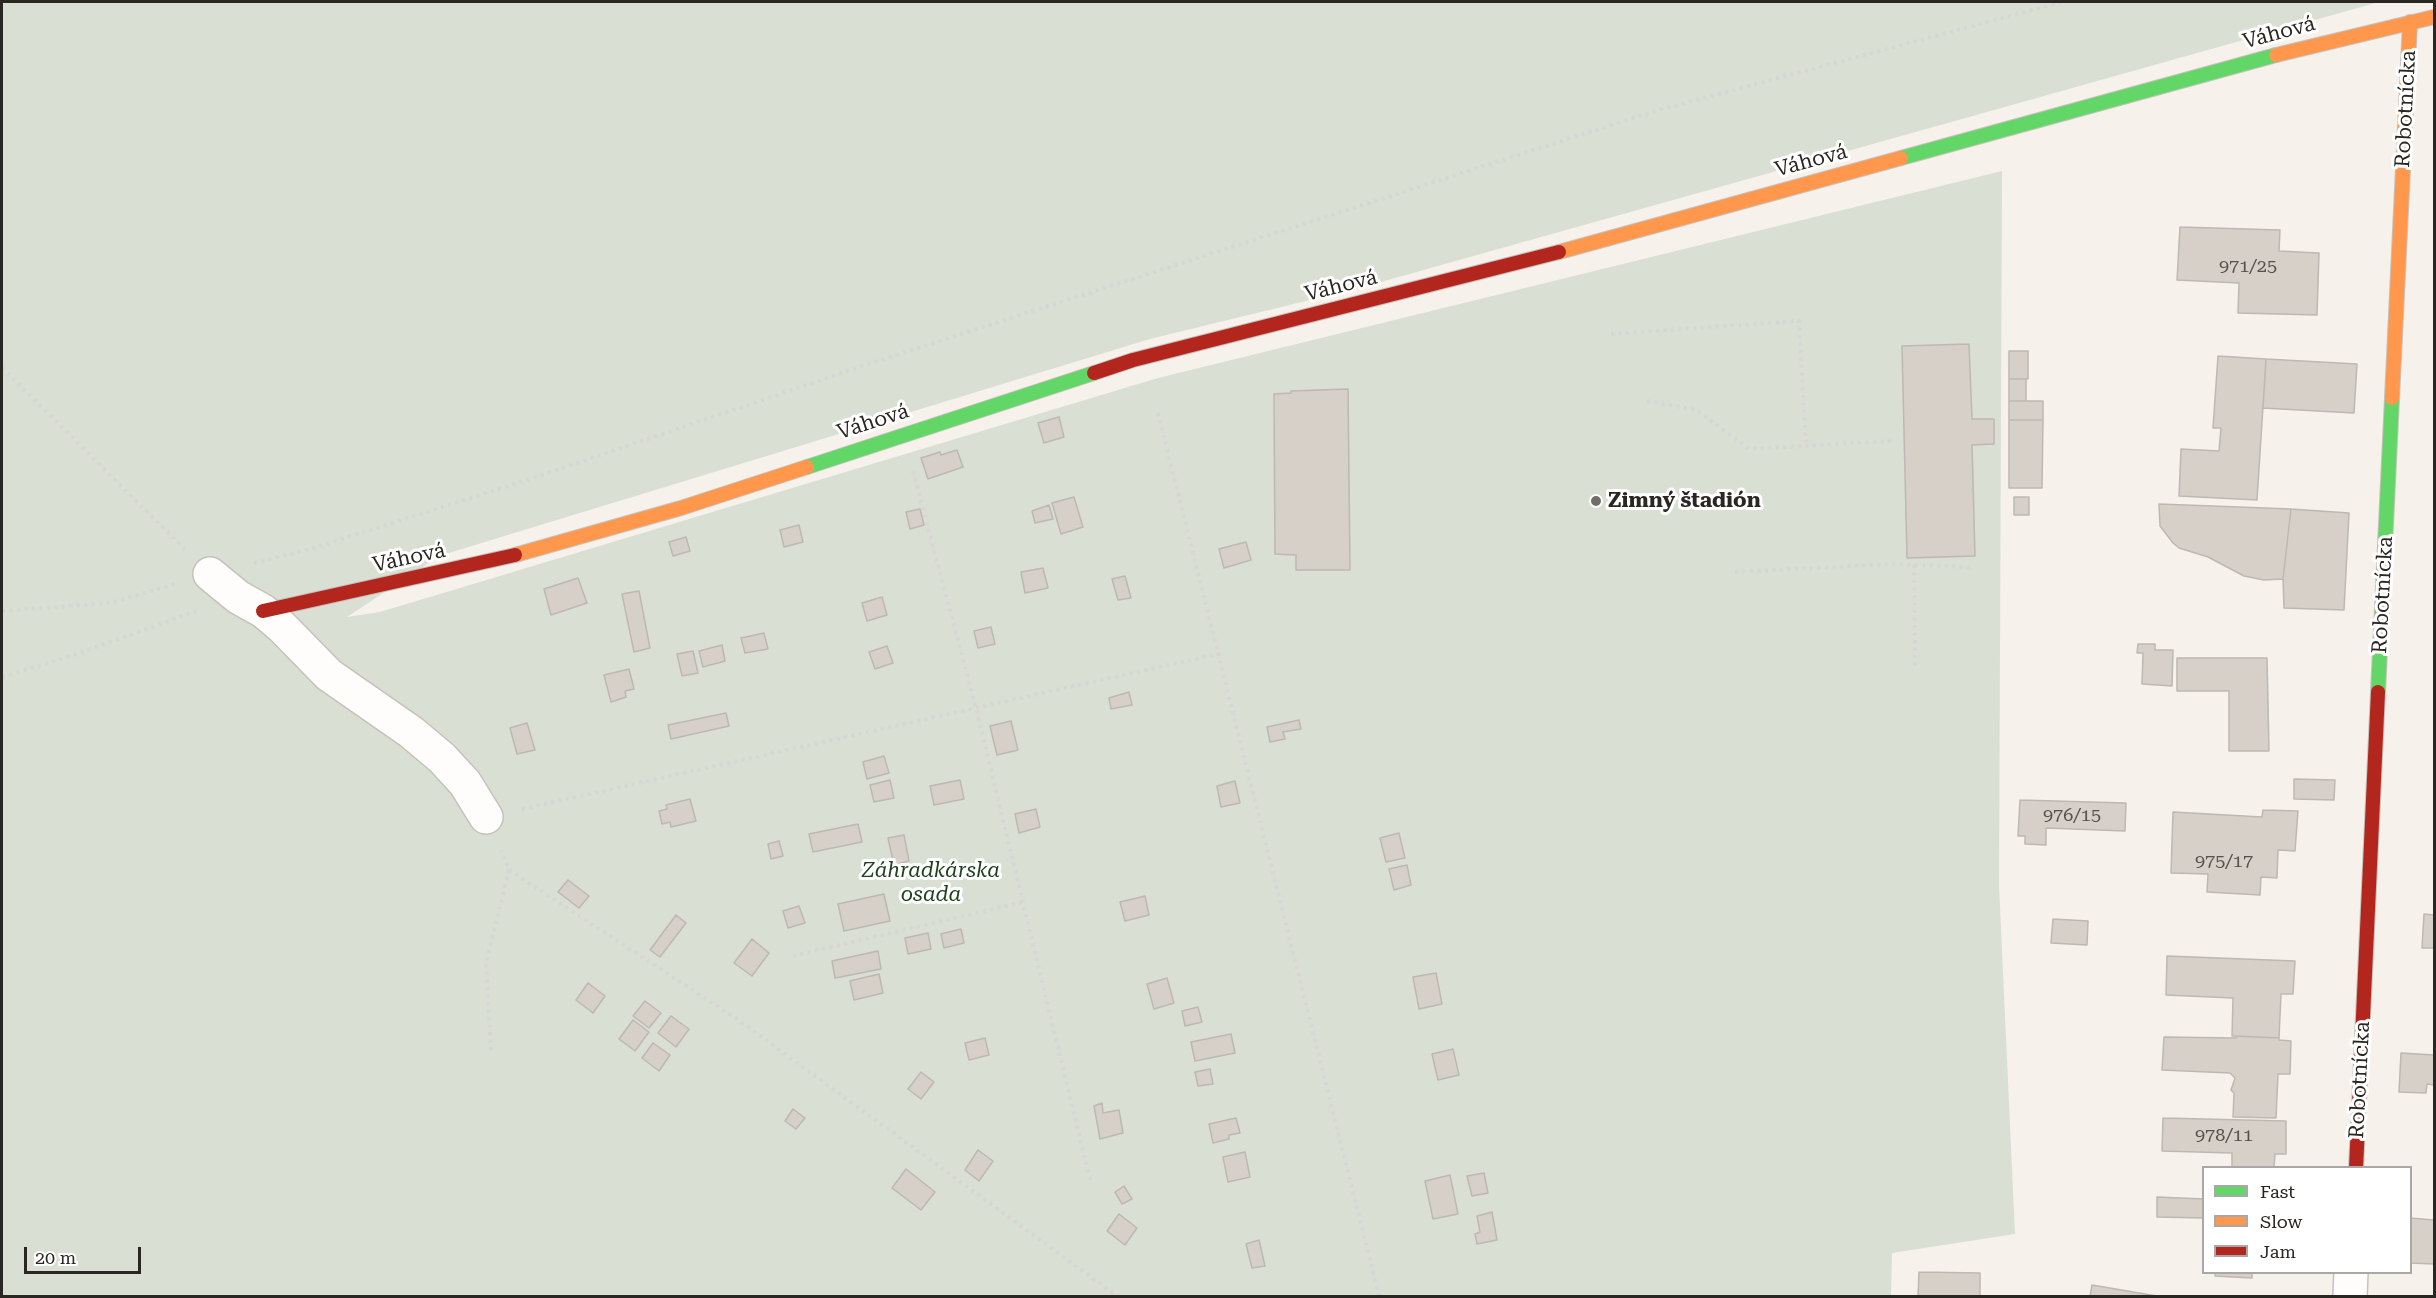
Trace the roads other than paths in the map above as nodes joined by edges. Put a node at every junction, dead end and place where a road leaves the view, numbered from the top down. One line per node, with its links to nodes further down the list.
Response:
1 (2434, 17): 2 (street, Váhová)
2 (2410, 22): 4 (street, Váhová); 6 (street, Robotnícka)
3 (210, 574): 4 (street)
4 (251, 604): 5 (street)
5 (486, 817)
6 (2356, 1166)
7 (2351, 1274): 8 (street)
8 (2350, 1296)

